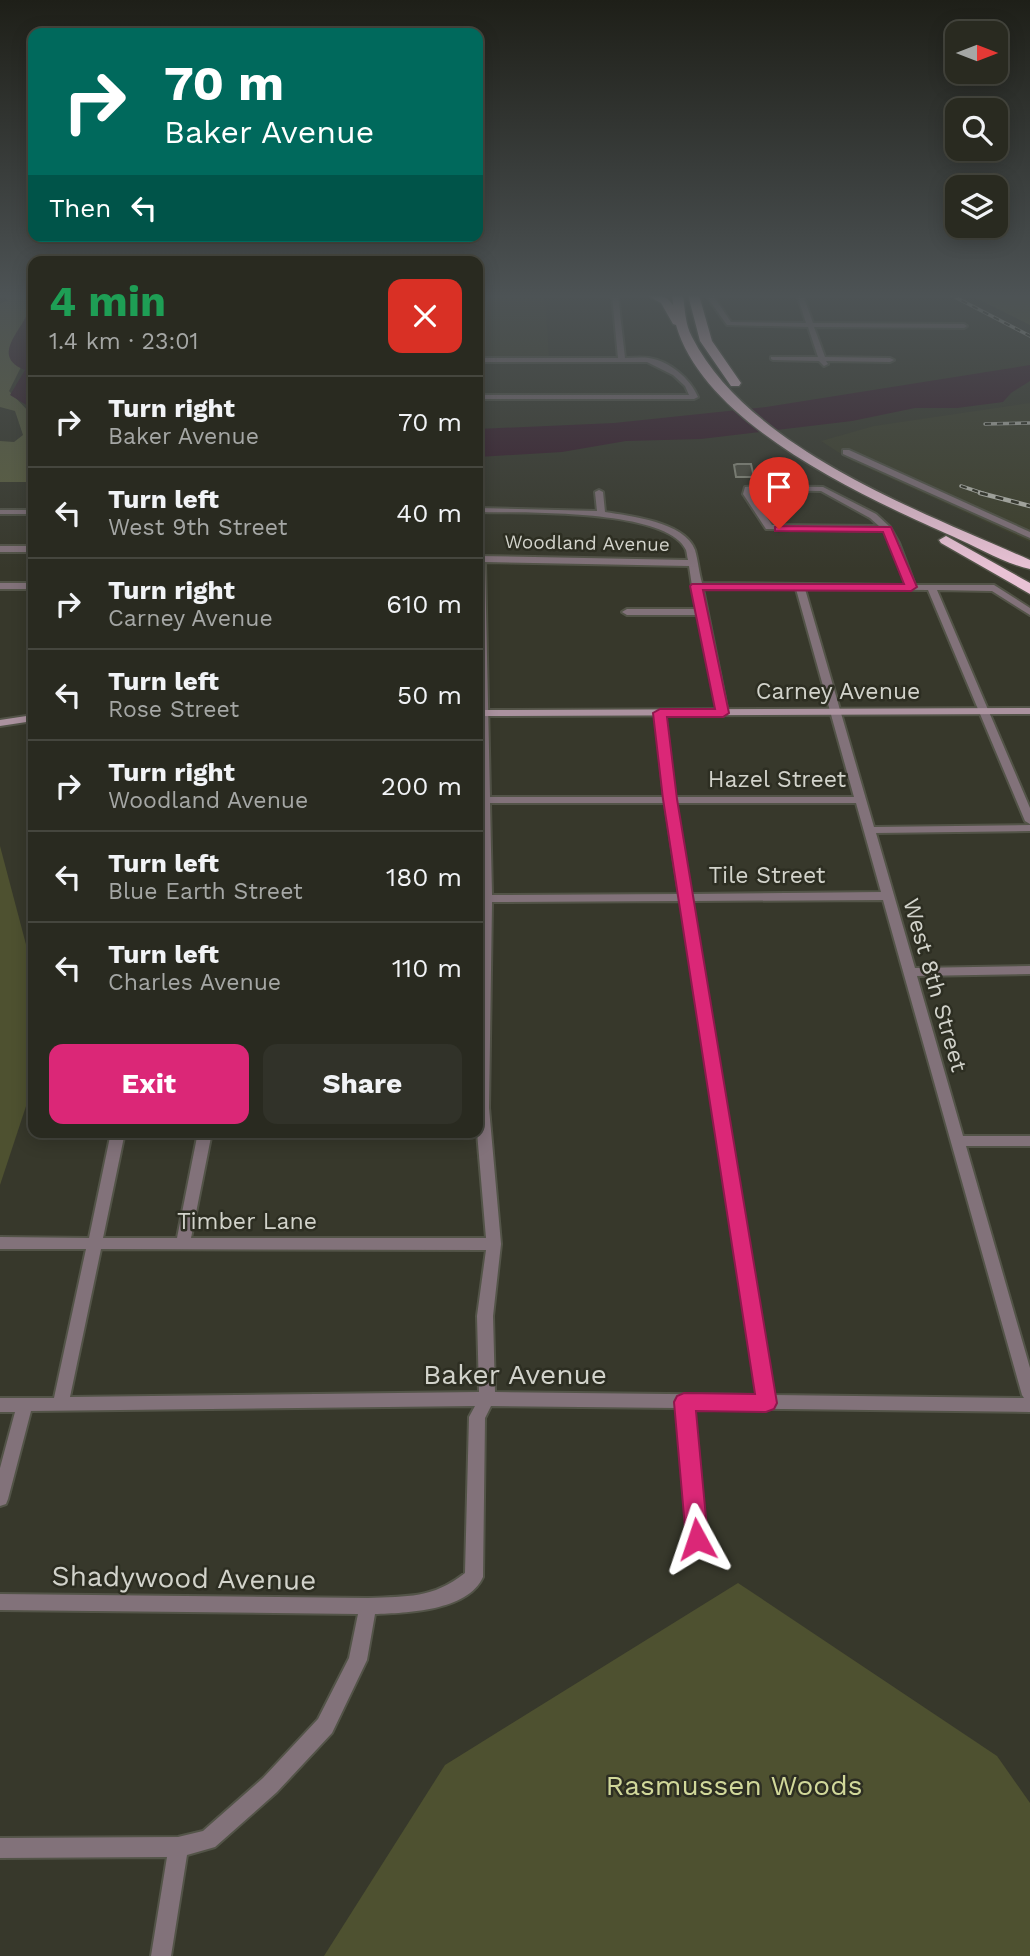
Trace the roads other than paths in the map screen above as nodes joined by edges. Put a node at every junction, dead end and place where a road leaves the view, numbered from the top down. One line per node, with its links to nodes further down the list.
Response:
1 (689, 386): 5 (street)
2 (730, 386): 4 (highway)
3 (735, 386): 4 (highway)
4 (741, 395): 7 (highway)
5 (483, 397)
6 (846, 452): 15 (street)
7 (826, 463): 18 (highway); 19 (highway); 22 (highway); 29 (highway)
8 (823, 489): 14 (street); 14 (street)
9 (599, 492): 13 (street)
10 (483, 510): 13 (street)
11 (0, 512): 12 (street)
12 (28, 512)
13 (601, 515): 21 (street)
14 (887, 529): 27 (street)
15 (1030, 535)
16 (0, 549): 17 (street)
17 (28, 549)
18 (1030, 549)
19 (1030, 557)
20 (483, 559): 21 (street, Woodland Avenue)
21 (693, 563): 25 (street)
22 (1030, 565)
23 (0, 586): 24 (street)
24 (28, 586)
25 (696, 586): 26 (street); 31 (street)
26 (800, 587): 27 (street); 35 (street, West 8th Street)
27 (911, 587): 28 (street)
28 (931, 587): 32 (street); 33 (street)
29 (1030, 589)
30 (627, 612): 31 (street)
31 (701, 612): 38 (street)
32 (1030, 612)
33 (983, 711): 34 (main road, Carney Avenue); 35 (main road, Carney Avenue); 44 (street)
34 (1030, 711)
35 (836, 712): 38 (main road, Carney Avenue); 43 (street, West 8th Street)
36 (483, 713): 37 (main road, Carney Avenue)
37 (660, 713): 38 (main road, Carney Avenue); 41 (street)
38 (723, 713)
39 (28, 718): 40 (main road)
40 (0, 723)
41 (670, 799): 42 (street, Hazel Street); 43 (street, Hazel Street); 48 (street)
42 (483, 800)
43 (861, 800): 46 (street, West 8th Street)
44 (1030, 821)
45 (1030, 828): 46 (street)
46 (869, 830): 47 (street, West 8th Street)
47 (888, 896): 48 (street, Tile Street); 51 (street, West 8th Street)
48 (686, 897): 49 (street, Tile Street); 64 (street)
49 (483, 900)
50 (1030, 970): 51 (street)
51 (910, 972): 55 (street, West 8th Street)
52 (483, 1136): 60 (street)
53 (117, 1138): 58 (street)
54 (204, 1138): 59 (street)
55 (958, 1141): 56 (street); 61 (street, West 8th Street)
56 (1030, 1141)
57 (0, 1243): 58 (street, Timber Lane)
58 (95, 1244): 59 (street, Timber Lane); 66 (street)
59 (183, 1244): 60 (street, Timber Lane)
60 (494, 1244): 62 (street)
61 (1030, 1395)
62 (487, 1399): 63 (street, Baker Avenue); 66 (street, Baker Avenue); 72 (street)
63 (684, 1402): 64 (street, Baker Avenue); 70 (street)
64 (766, 1403): 68 (street, Baker Avenue)
65 (25, 1404): 66 (street, Baker Avenue); 67 (street, Baker Avenue); 69 (street)
66 (61, 1404)
67 (0, 1405)
68 (1030, 1405)
69 (0, 1499)
70 (697, 1539)
71 (0, 1602): 72 (street, Shadywood Avenue)
72 (368, 1606): 73 (street)
73 (178, 1847): 74 (street); 75 (street)
74 (0, 1848)
75 (161, 1956)

